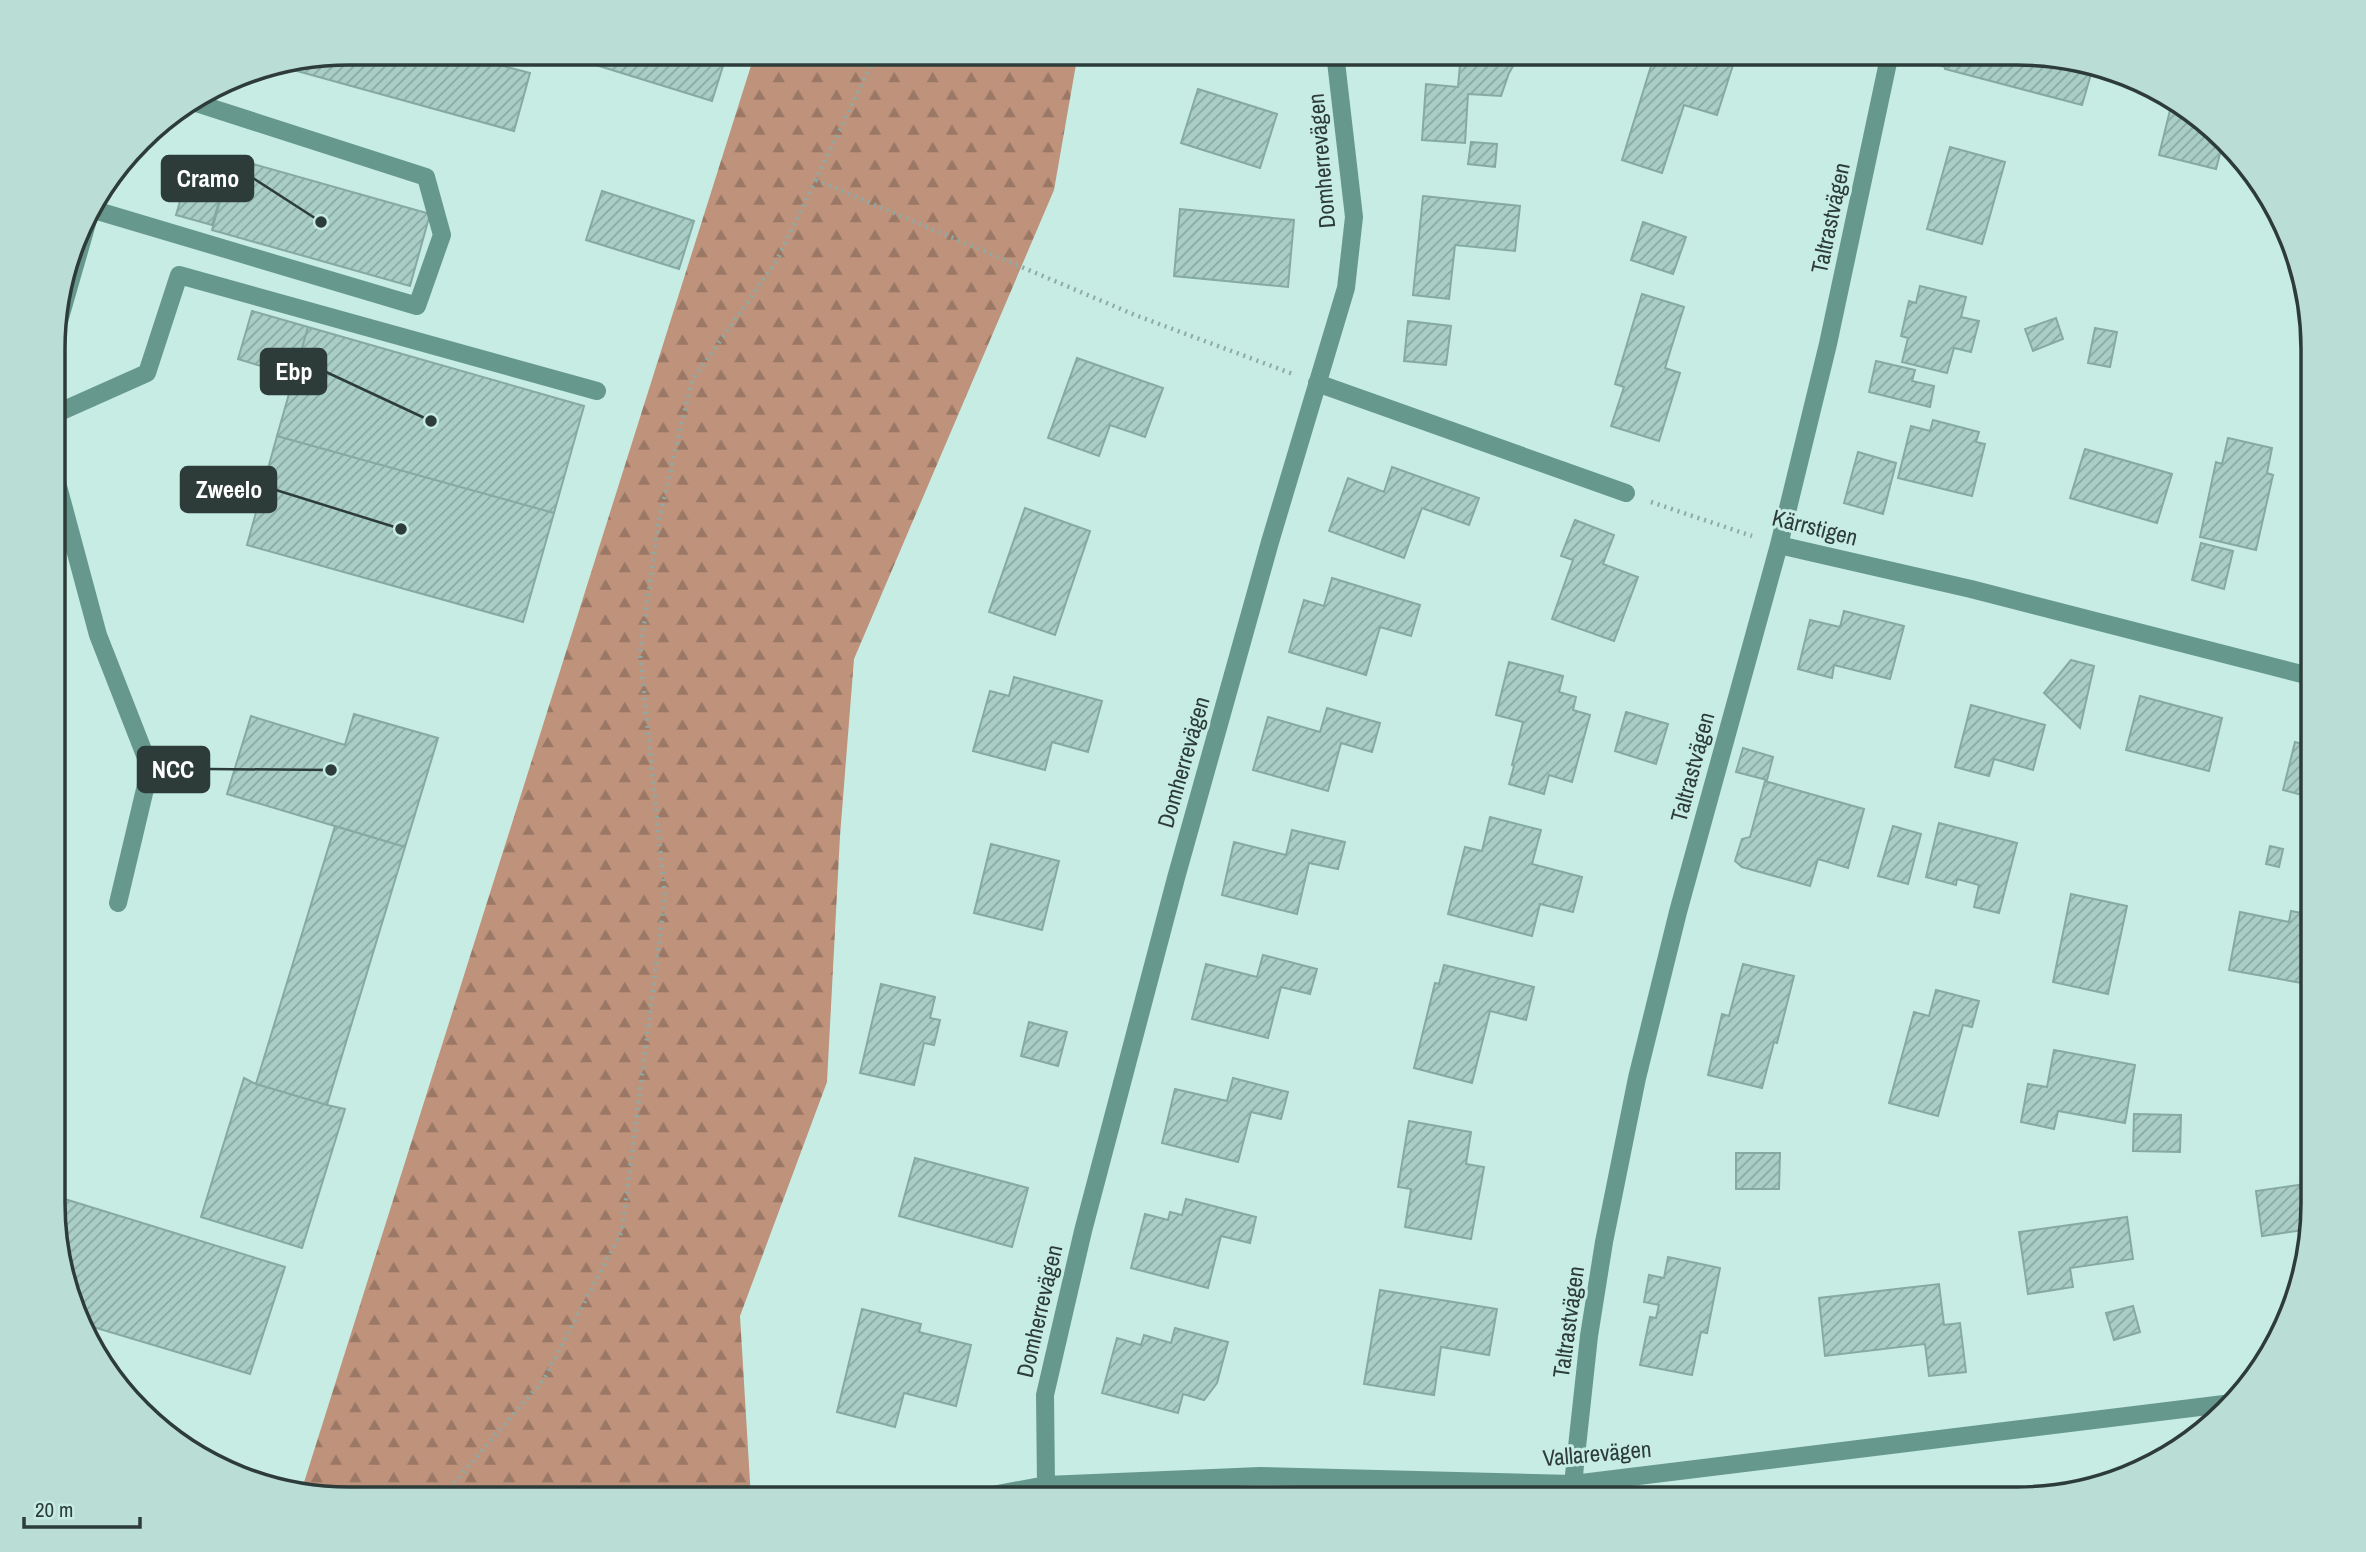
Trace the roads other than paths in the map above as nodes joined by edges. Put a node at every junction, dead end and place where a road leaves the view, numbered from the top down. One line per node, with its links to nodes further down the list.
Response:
1 (1337, 65): 5 (street, Domherrevägen)
2 (1886, 65): 10 (street, Taltrastvägen)
3 (203, 105): 4 (street)
4 (101, 211)
5 (1317, 383): 8 (street); 14 (street, Domherrevägen)
6 (597, 391): 7 (street)
7 (65, 410)
8 (1626, 494)
9 (65, 517): 12 (street)
10 (1779, 545): 11 (street, Kärrstigen); 17 (street, Taltrastvägen)
11 (2301, 674)
12 (118, 903)
13 (2217, 1405): 18 (street, Vallarevägen)
14 (1046, 1485): 15 (street, Vallarevägen); 16 (street, Vallarevägen)
15 (1035, 1487)
16 (1490, 1487)
17 (1573, 1487)
18 (1603, 1487)

